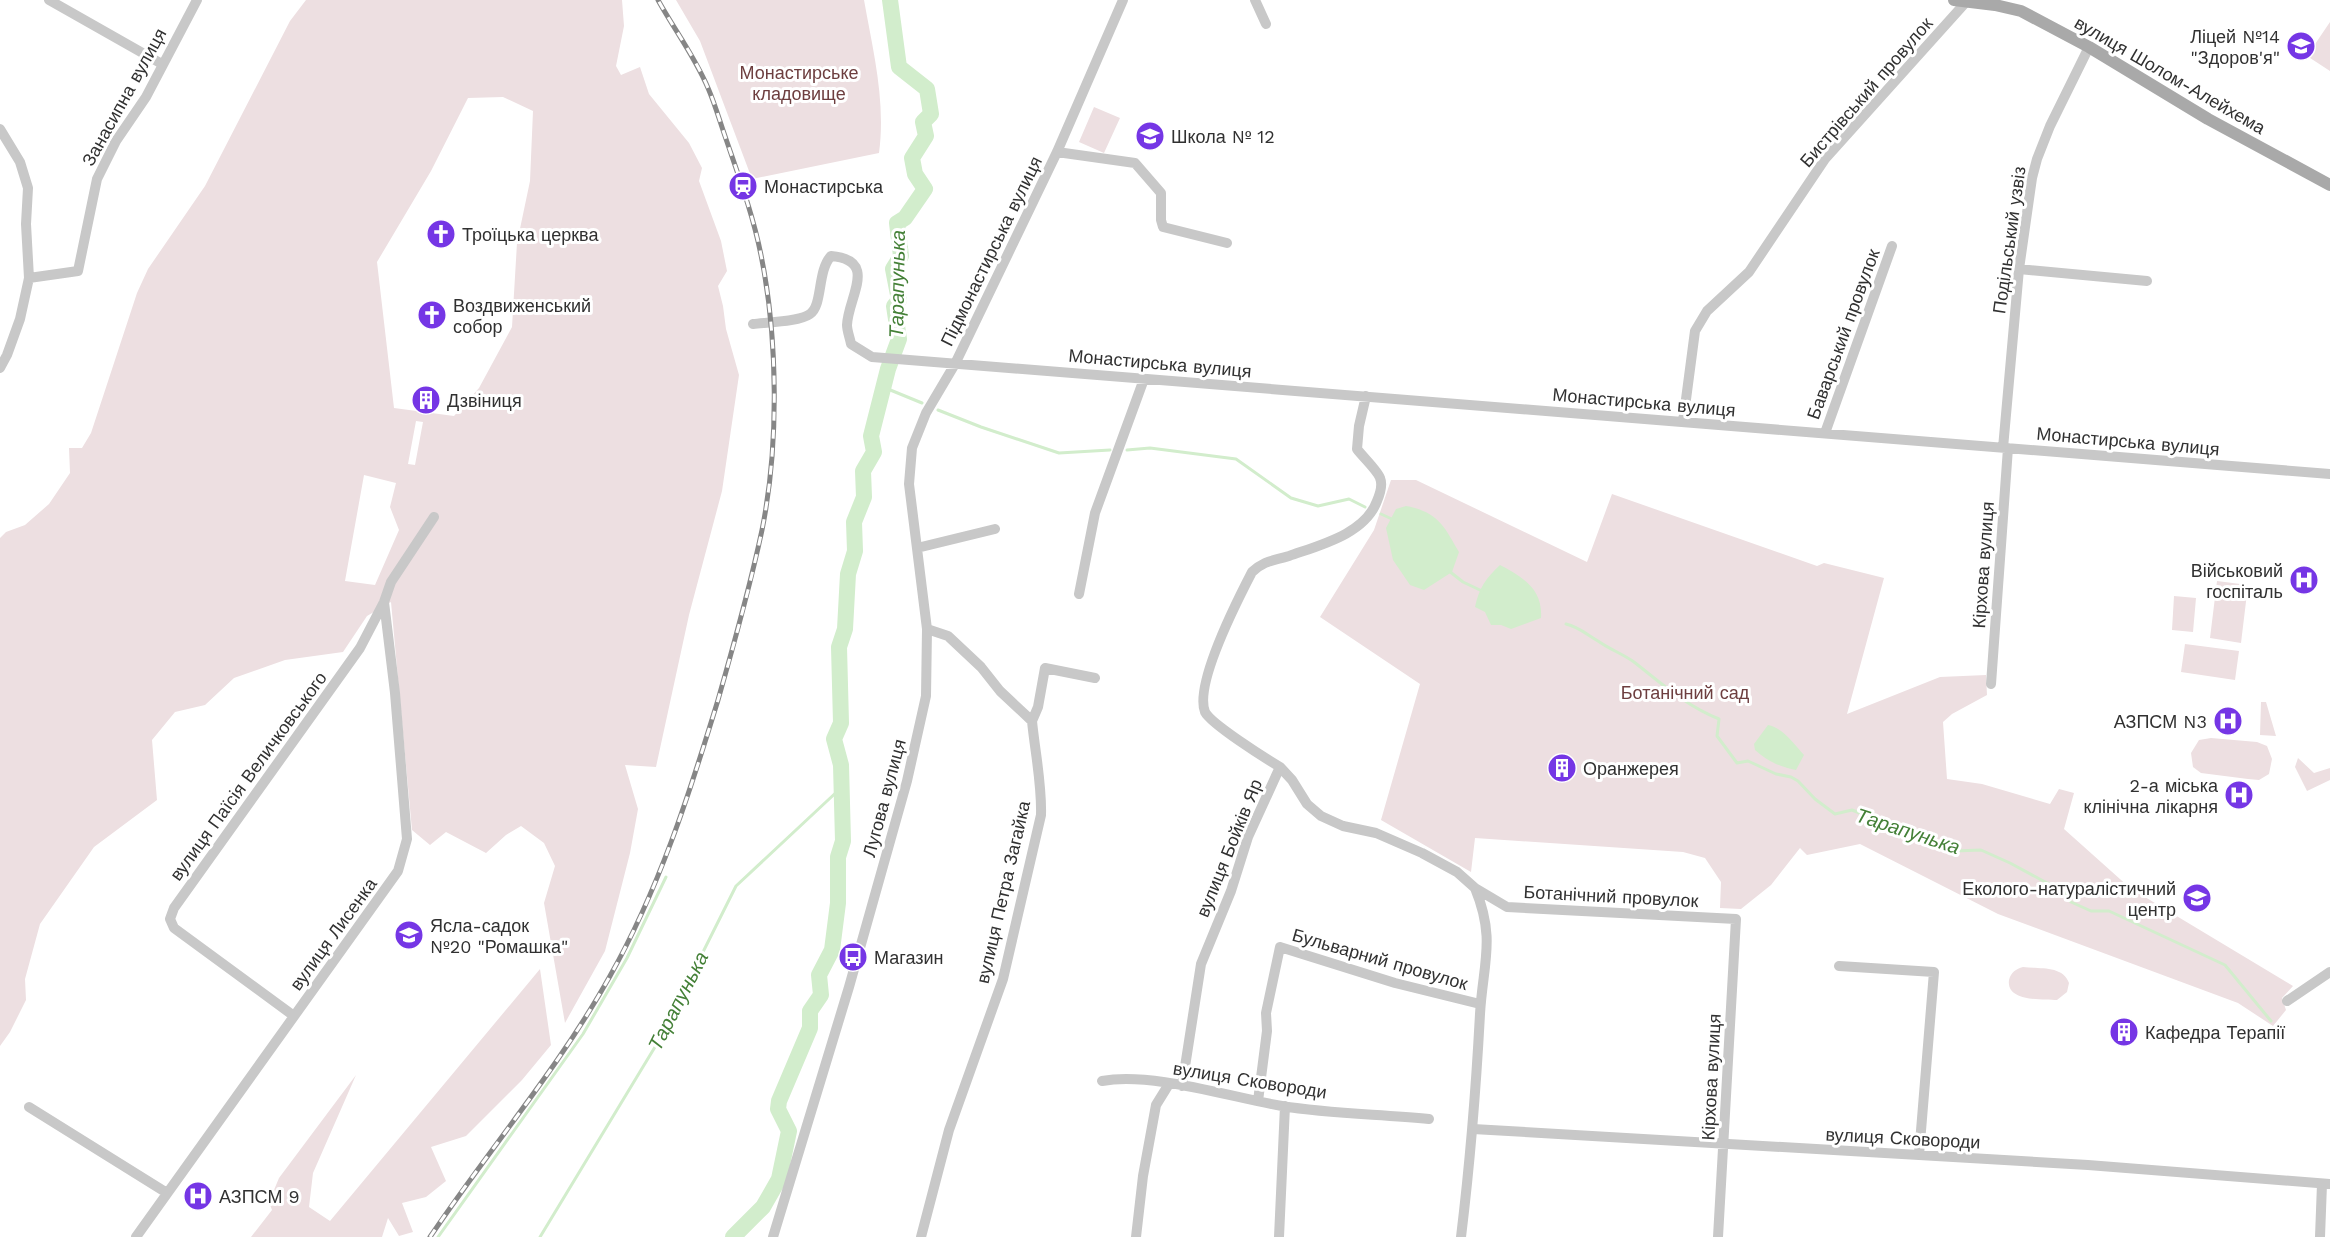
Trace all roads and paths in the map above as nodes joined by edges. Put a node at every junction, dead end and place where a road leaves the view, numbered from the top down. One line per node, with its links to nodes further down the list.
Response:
1 (49, 0): 8 (street)
2 (197, 0): 8 (street, Занасипна вулиця)
3 (1123, 0): 10 (street, Підмонастирська вулиця)
4 (1255, 0): 6 (street)
5 (1961, 1): 7 (main road, вулиця Шолом-Алейхема); 22 (street, Бистрівський провулок)
6 (1266, 24)
7 (2089, 47): 11 (main road, вулиця Шолом-Алейхема); 14 (street, Подільський узвіз)
8 (162, 64): 15 (street, Занасипна вулиця)
9 (2, 137): 15 (street)
10 (1057, 152): 12 (street, Підмонастирська вулиця); 18 (street, Підмонастирська вулиця)
11 (2330, 185)
12 (1227, 243)
13 (1893, 246): 23 (street, Баварський провулок)
14 (2019, 269): 16 (street); 24 (street, Подільський узвіз)
15 (29, 278): 19 (street)
16 (2147, 281)
17 (753, 324): 18 (street)
18 (955, 364): 20 (street, Монастирська вулиця); 28 (street, Лугова вулиця)
19 (0, 368)
20 (1144, 379): 21 (street, Монастирська вулиця); 29 (street)
21 (1366, 396): 22 (street, Монастирська вулиця); 35 (street, вулиця Бойків Яр)
22 (1683, 422): 23 (street, Монастирська вулиця)
23 (1825, 433): 24 (street, Монастирська вулиця)
24 (2005, 448): 25 (street, Монастирська вулиця); 33 (street, Кірхова вулиця)
25 (2330, 474)
26 (434, 517): 30 (street, вулиця Паїсія Величковського)
27 (995, 529): 28 (street)
28 (917, 548): 31 (street, Лугова вулиця)
29 (1079, 594)
30 (384, 602): 42 (street, вулиця Лисенка); 42 (street, вулиця Паїсія Величковського)
31 (927, 629): 34 (street); 56 (street, Лугова вулиця)
32 (1095, 678): 34 (street)
33 (1991, 684)
34 (1032, 721): 57 (street, вулиця Петра Загайка)
35 (1280, 767): 36 (street, Ботанічний провулок); 45 (street, вулиця Бойків Яр)
36 (1475, 888): 37 (street, Ботанічний провулок); 41 (street)
37 (1736, 919): 51 (street, Кірхова вулиця)
38 (1839, 966): 52 (street)
39 (2330, 972): 40 (street)
40 (2287, 1000)
41 (1480, 1004): 46 (street, Бульварний провулок); 50 (street)
42 (294, 1017): 54 (street, вулиця Лисенка)
43 (1102, 1081): 44 (street, вулиця Сковороди)
44 (1169, 1084): 45 (street, вулиця Сковороди); 58 (street)
45 (1182, 1086): 46 (street, вулиця Сковороди)
46 (1258, 1101): 47 (street, вулиця Сковороди)
47 (1285, 1106): 49 (street, вулиця Сковороди); 59 (street)
48 (29, 1107): 54 (street)
49 (1429, 1119)
50 (1473, 1129): 51 (street, вулиця Сковороди); 60 (street)
51 (1724, 1144): 52 (street, вулиця Сковороди); 61 (street, Кірхова вулиця)
52 (1919, 1155): 53 (street, вулиця Сковороди)
53 (2326, 1184): 62 (street)
54 (167, 1193): 55 (street, вулиця Лисенка)
55 (136, 1237)
56 (773, 1237)
57 (921, 1237)
58 (1136, 1237)
59 (1280, 1237)
60 (1461, 1237)
61 (1718, 1237)
62 (2320, 1237)

